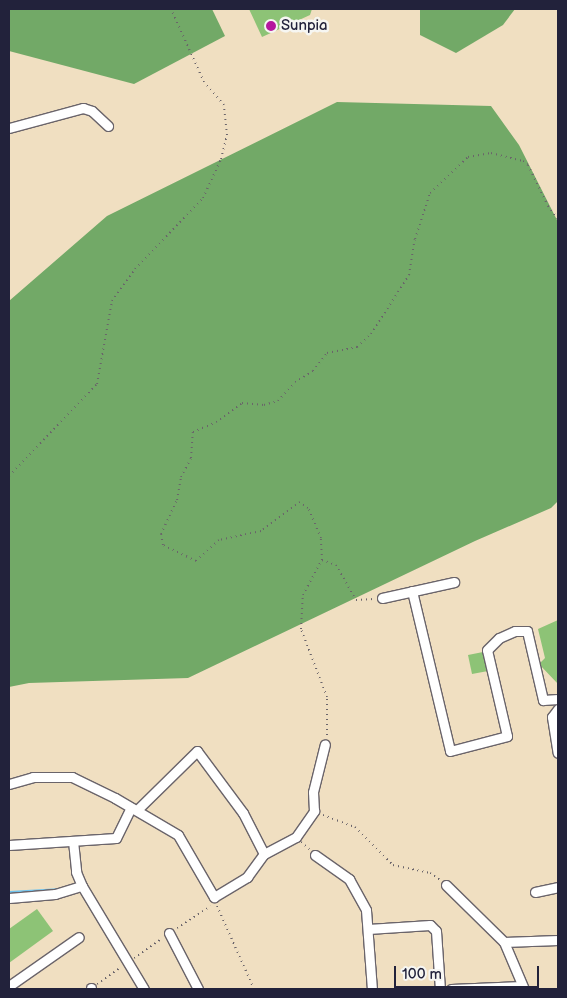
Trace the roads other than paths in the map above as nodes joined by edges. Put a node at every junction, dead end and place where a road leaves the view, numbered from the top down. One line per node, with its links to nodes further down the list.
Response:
1 (108, 126): 2 (street)
2 (9, 128)
3 (454, 582): 4 (street)
4 (412, 592): 5 (street); 6 (street)
5 (382, 598)
6 (558, 700)
7 (558, 709): 9 (street)
8 (325, 744): 14 (street)
9 (558, 753)
10 (9, 784): 11 (street)
11 (134, 809): 12 (street); 14 (street); 14 (street)
12 (73, 841): 13 (street); 17 (street)
13 (9, 844)
14 (264, 854)
15 (315, 855): 21 (street)
16 (446, 885): 25 (street)
17 (82, 886): 20 (street); 28 (street)
18 (558, 887): 19 (street)
19 (535, 892)
20 (9, 898)
21 (368, 929): 30 (street); 31 (street)
22 (169, 933): 29 (street)
23 (79, 937): 26 (street)
24 (558, 940): 25 (street)
25 (504, 942): 27 (street)
26 (9, 986)
27 (523, 988): 32 (street)
28 (144, 989)
29 (198, 989)
30 (372, 989)
31 (440, 989)
32 (451, 989)

